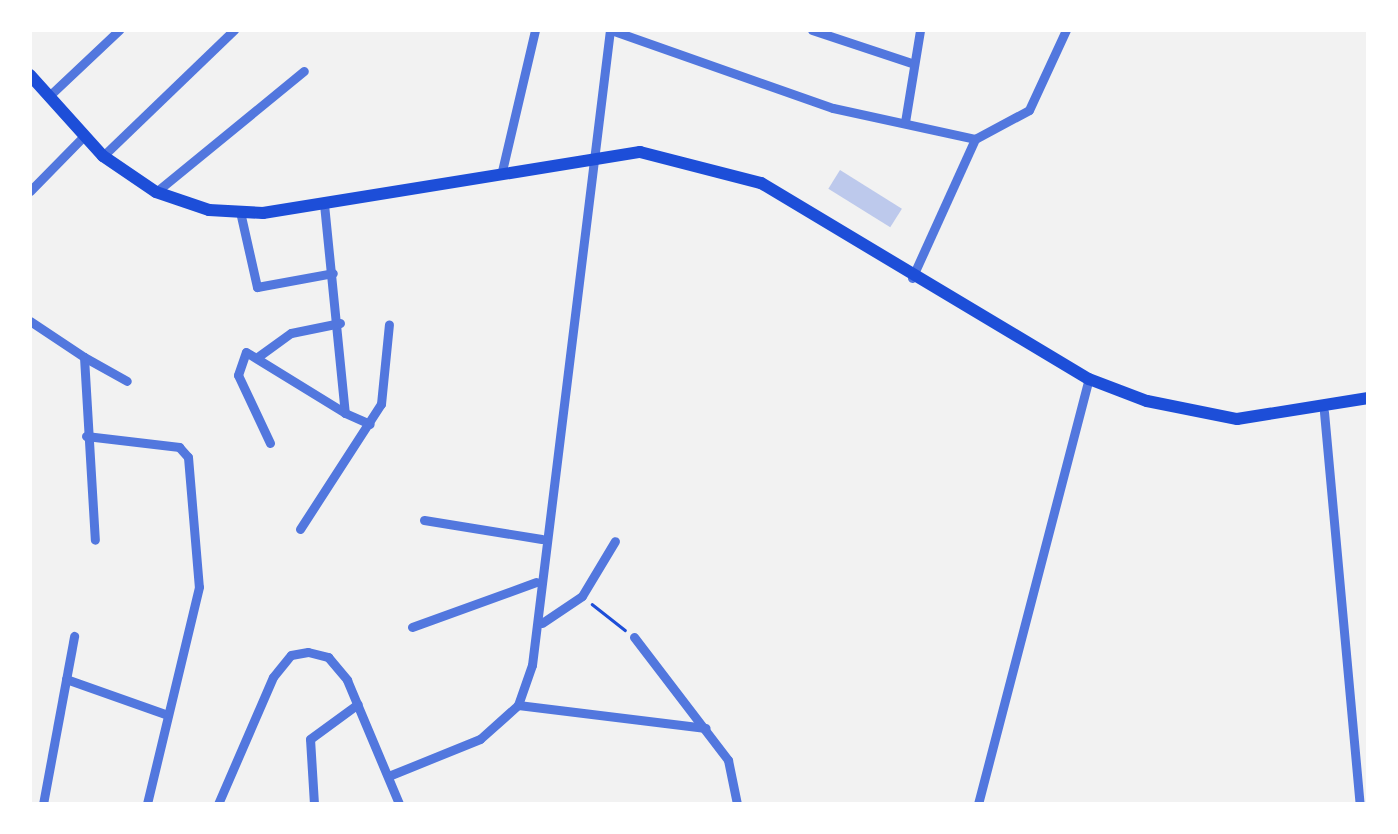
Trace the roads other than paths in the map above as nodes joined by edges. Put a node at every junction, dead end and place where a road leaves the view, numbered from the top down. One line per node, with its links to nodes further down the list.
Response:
1 (119, 30): 10 (street)
2 (234, 30): 15 (street)
3 (535, 30): 16 (street)
4 (610, 30): 11 (street); 14 (street)
5 (812, 30): 8 (street)
6 (920, 30): 8 (street)
7 (1066, 30): 13 (street)
8 (911, 63): 11 (street)
9 (304, 71): 18 (street)
10 (36, 88): 12 (main road)
11 (905, 122): 13 (street)
12 (82, 138): 15 (main road); 17 (street)
13 (975, 140): 22 (street)
14 (590, 154): 16 (main road); 22 (main road); 38 (street)
15 (102, 156): 18 (main road)
16 (502, 170): 19 (main road)
17 (30, 191)
18 (156, 192): 20 (main road)
19 (324, 204): 20 (main road); 21 (street)
20 (242, 216): 21 (street)
21 (333, 273): 24 (street)
22 (912, 278): 28 (main road)
23 (30, 321): 27 (street)
24 (340, 324): 26 (street); 32 (street)
25 (389, 324): 33 (street)
26 (259, 356): 32 (street); 35 (street)
27 (84, 357): 29 (street); 34 (street)
28 (1089, 379): 31 (main road); 58 (street)
29 (127, 381)
30 (1368, 398): 31 (main road)
31 (1324, 412): 59 (street)
32 (346, 413): 33 (street)
33 (370, 424): 37 (street)
34 (86, 436): 39 (street); 49 (street)
35 (270, 443)
36 (424, 520): 38 (street)
37 (300, 529)
38 (541, 538): 41 (street)
39 (96, 540)
40 (615, 541): 42 (street)
41 (536, 582): 42 (street); 43 (street)
42 (542, 623): 48 (street)
43 (412, 627)
44 (74, 636): 46 (street)
45 (634, 637): 50 (street)
46 (66, 679): 49 (street); 52 (street)
47 (358, 704): 51 (street); 54 (street); 55 (street)
48 (518, 705): 50 (street); 51 (street)
49 (165, 714): 53 (street)
50 (706, 728): 57 (street)
51 (390, 775): 56 (street)
52 (43, 804)
53 (147, 804)
54 (218, 804)
55 (314, 804)
56 (399, 804)
57 (737, 804)
58 (978, 804)
59 (1360, 804)

